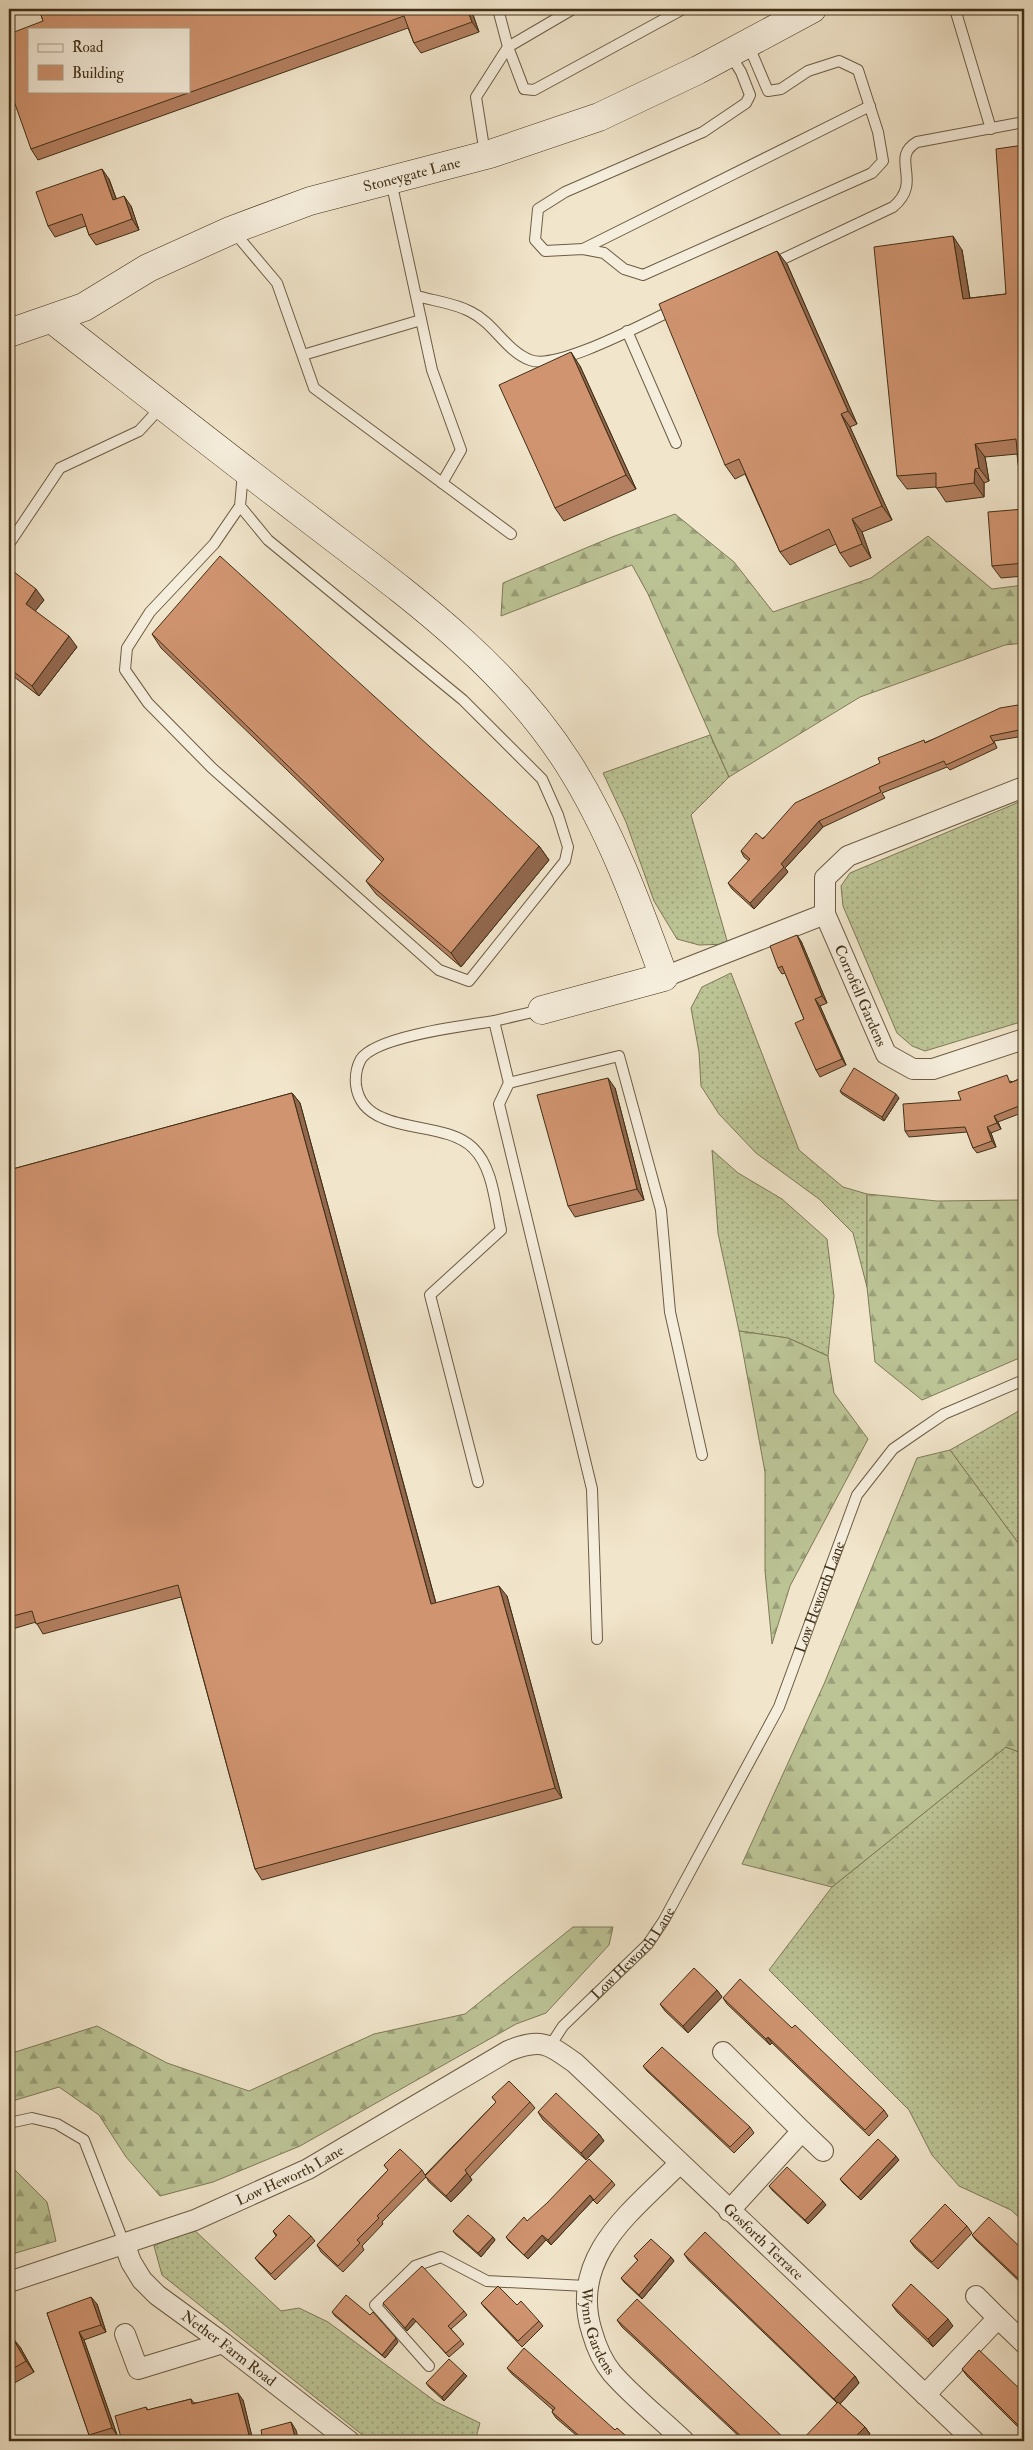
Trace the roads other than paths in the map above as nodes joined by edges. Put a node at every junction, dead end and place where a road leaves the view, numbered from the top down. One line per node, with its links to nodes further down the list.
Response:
1 (498, 9): 6 (lane)
2 (573, 9): 6 (lane)
3 (683, 9): 6 (lane)
4 (812, 9): 7 (street, Stoneygate Lane)
5 (955, 9): 10 (lane)
6 (508, 46): 11 (lane)
7 (739, 48): 8 (lane); 11 (street, Stoneygate Lane); 14 (lane)
8 (870, 106): 14 (lane); 14 (lane)
9 (1024, 122): 10 (lane)
10 (991, 129): 15 (lane)
11 (486, 155): 12 (street, Stoneygate Lane)
12 (390, 180): 13 (street, Stoneygate Lane); 16 (lane)
13 (232, 230): 18 (street, Stoneygate Lane); 22 (lane)
14 (583, 249)
15 (763, 269)
16 (416, 296): 19 (lane); 20 (lane)
17 (682, 306): 20 (lane)
18 (53, 320): 21 (street, Stoneygate Lane); 23 (street)
19 (422, 320): 22 (lane); 26 (lane)
20 (627, 330): 24 (lane)
21 (9, 333)
22 (303, 355): 26 (lane)
23 (162, 406): 25 (street); 29 (lane)
24 (676, 443)
25 (243, 469): 27 (lane); 32 (street)
26 (442, 482): 28 (lane)
27 (240, 506): 27 (lane)
28 (511, 534)
29 (9, 544)
30 (1024, 787): 31 (street, Corrofell Gardens)
31 (825, 914): 32 (street); 35 (street, Corrofell Gardens)
32 (664, 977): 33 (street)
33 (542, 1010): 34 (lane)
34 (495, 1021): 36 (lane); 39 (lane)
35 (1024, 1039)
36 (509, 1083): 38 (lane); 40 (lane)
37 (1024, 1380): 41 (lane, Low Heworth Lane)
38 (702, 1455)
39 (478, 1482)
40 (597, 1639)
41 (550, 2046): 46 (street, Gosforth Terrace); 48 (street, Low Heworth Lane)
42 (723, 2052): 44 (street)
43 (9, 2123): 48 (lane)
44 (802, 2131): 45 (street); 47 (street)
45 (823, 2151)
46 (679, 2164): 47 (street, Gosforth Terrace); 50 (street, Wynn Gardens)
47 (729, 2212): 57 (street, Gosforth Terrace)
48 (124, 2243): 49 (street, Low Heworth Lane); 54 (street, Nether Farm Road)
49 (9, 2282)
50 (586, 2286): 56 (lane); 59 (street, Wynn Gardens)
51 (976, 2296): 52 (street)
52 (998, 2318): 55 (street); 57 (street)
53 (125, 2334): 54 (street)
54 (224, 2343): 58 (street, Nether Farm Road)
55 (1024, 2343)
56 (429, 2366)
57 (925, 2395): 60 (street, Gosforth Terrace)
58 (349, 2441)
59 (684, 2441)
60 (974, 2441)

